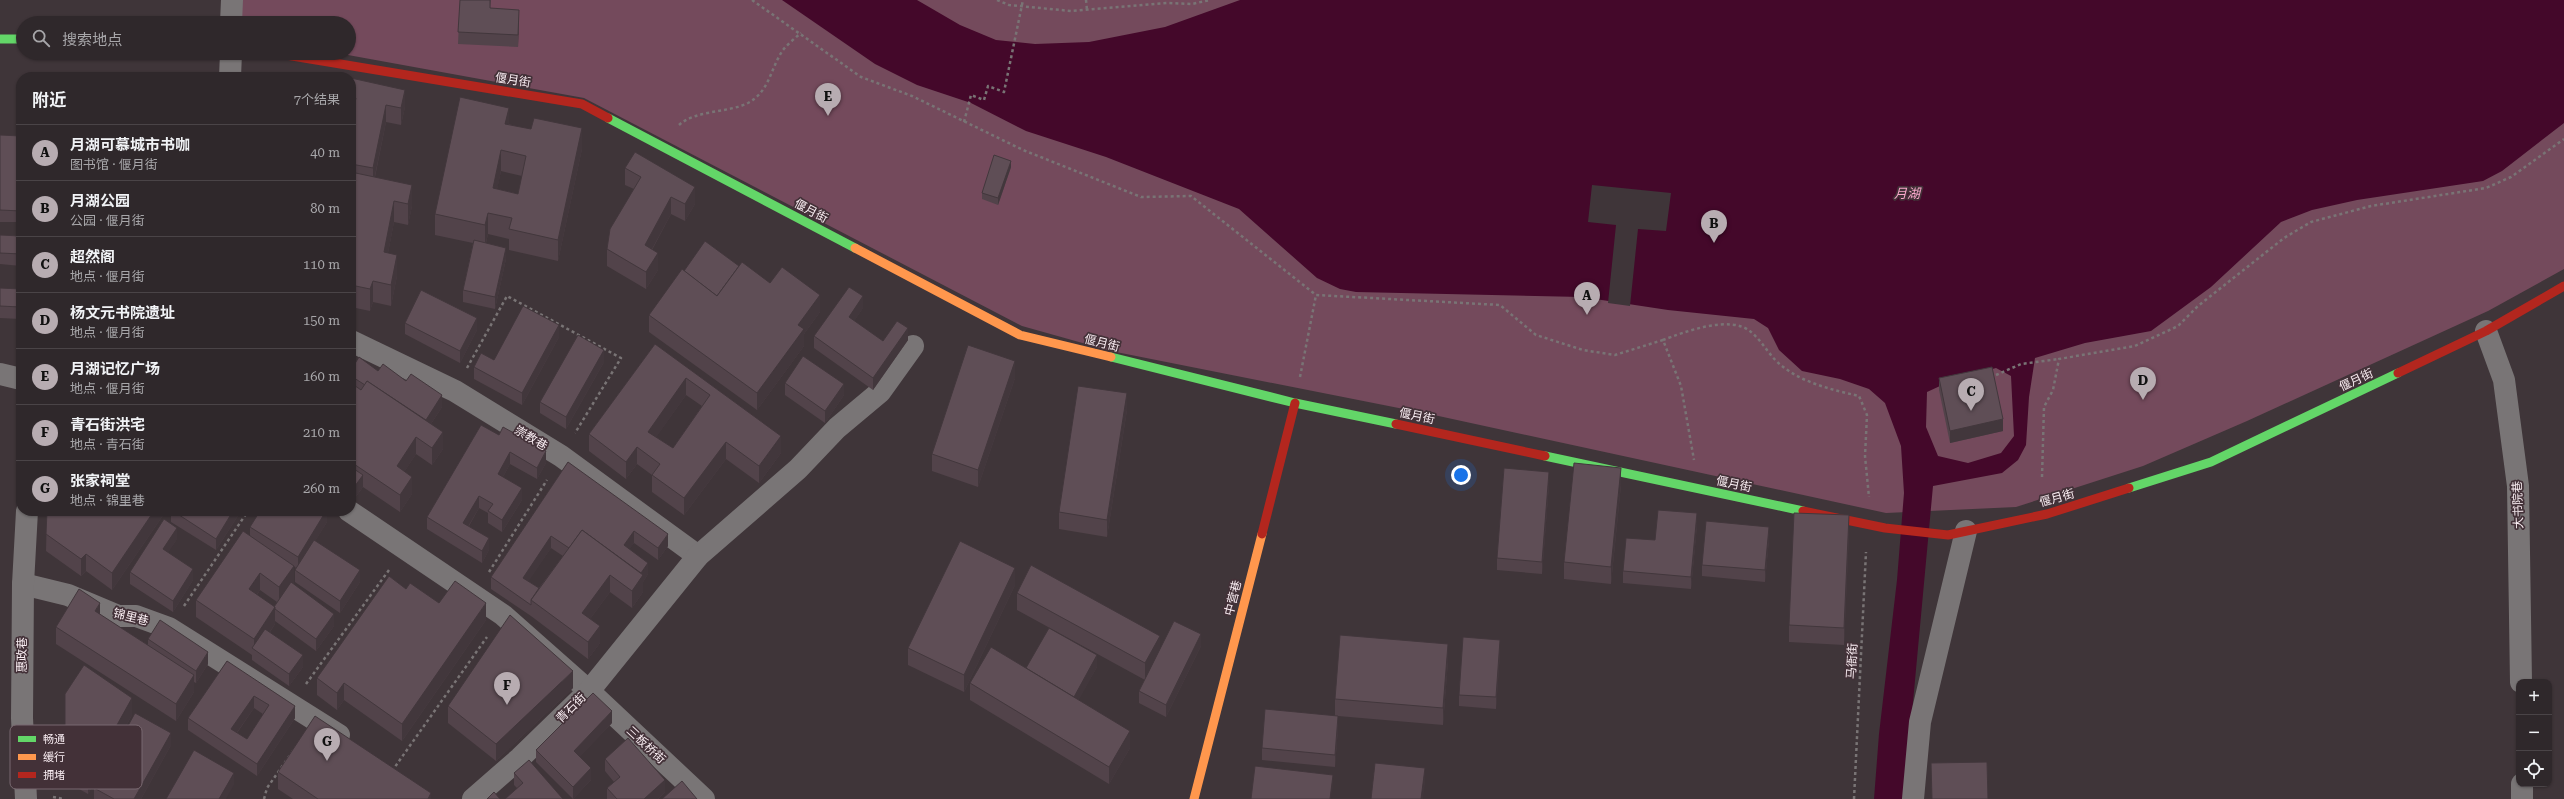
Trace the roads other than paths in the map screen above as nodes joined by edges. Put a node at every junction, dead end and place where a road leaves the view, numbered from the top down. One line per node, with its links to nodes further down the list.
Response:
1 (232, 0): 2 (street)
2 (232, 16)
3 (0, 39): 4 (street)
4 (16, 39)
5 (231, 60): 7 (street)
6 (316, 60): 14 (street, 偃月街)
7 (230, 72)
8 (2564, 286): 9 (street, 偃月街)
9 (2486, 331): 17 (street, 偃月街); 20 (street, 大书院巷)
10 (356, 344): 18 (street, 崇教巷)
11 (913, 346): 18 (street)
12 (0, 374): 13 (street)
13 (16, 379)
14 (1296, 403): 17 (street, 偃月街); 29 (street, 中营巷)
15 (26, 516): 19 (street, 惠政巷)
16 (356, 516): 21 (street, 青石街)
17 (1957, 533): 30 (street)
18 (698, 556): 21 (street)
19 (23, 584): 22 (street, 惠政巷); 23 (street, 锦里巷)
20 (2521, 679)
21 (589, 690): 27 (street, 青石街); 28 (street, 三板桥街)
22 (22, 725)
23 (355, 746)
24 (2522, 787): 31 (street)
25 (26, 789): 26 (street, 惠政巷)
26 (26, 799)
27 (473, 799)
28 (704, 799)
29 (1194, 799)
30 (1913, 799)
31 (2522, 799)

